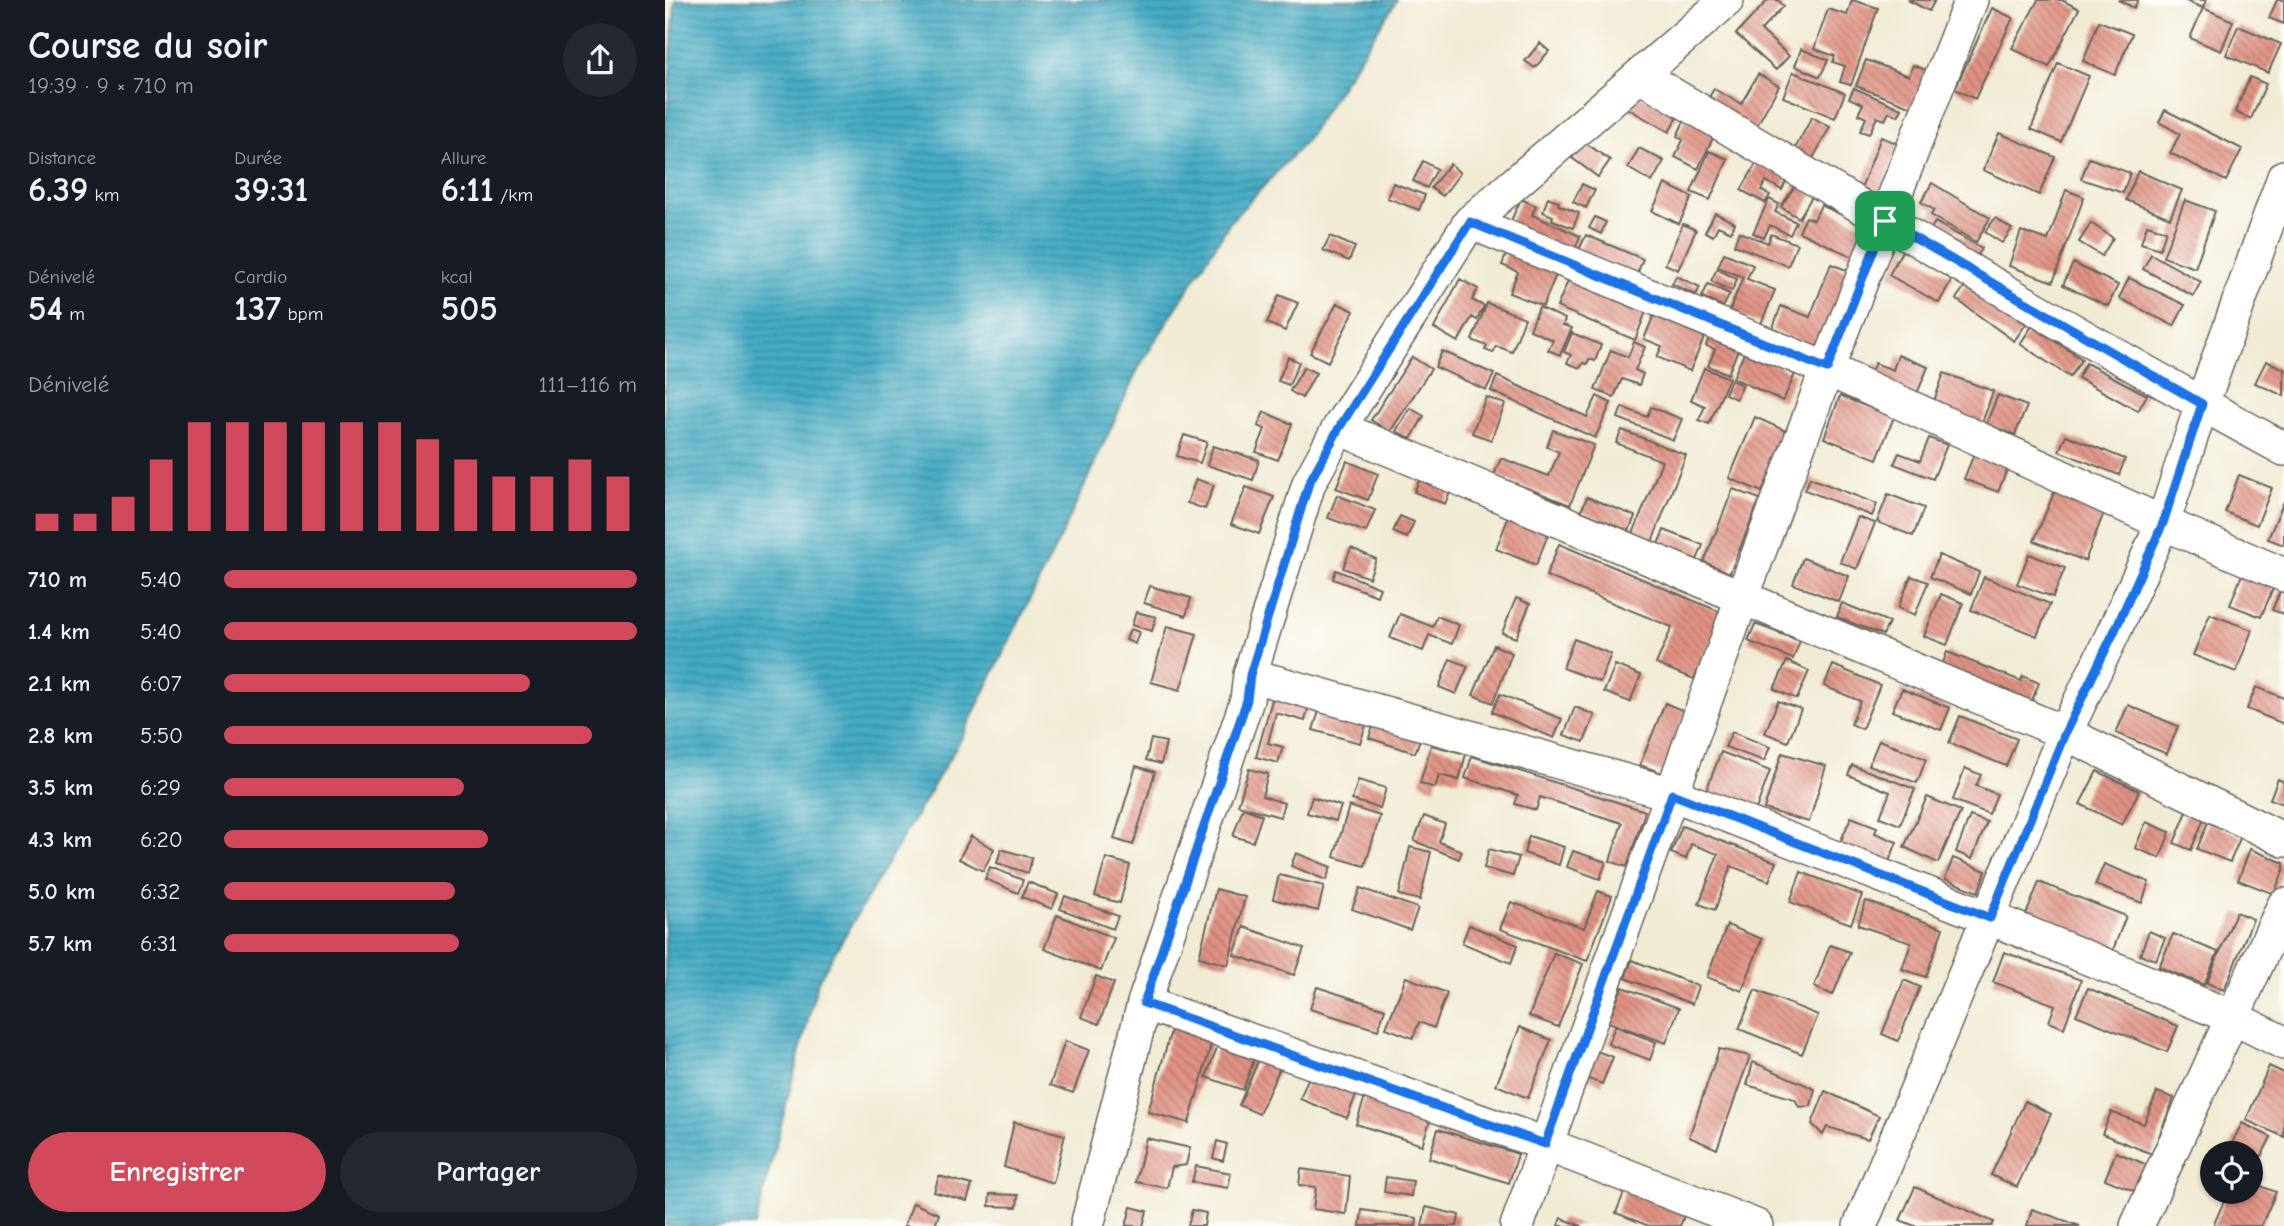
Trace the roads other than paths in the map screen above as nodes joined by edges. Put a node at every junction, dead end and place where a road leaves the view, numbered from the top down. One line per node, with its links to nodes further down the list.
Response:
1 (1727, 0): 3 (street)
2 (1971, 0): 5 (street)
3 (1641, 76): 5 (street); 6 (street)
4 (2284, 177): 8 (street)
5 (1885, 221): 7 (street); 8 (street)
6 (1470, 222): 7 (street); 9 (street)
7 (1827, 369): 11 (street); 13 (street)
8 (2202, 404): 10 (street); 11 (street)
9 (1339, 428): 13 (street); 14 (street)
10 (2284, 449)
11 (2163, 523): 12 (street); 15 (street)
12 (2284, 575)
13 (1742, 598): 15 (street); 16 (street)
14 (1250, 675): 16 (street); 20 (street)
15 (2065, 733): 17 (street); 19 (street)
16 (1672, 794): 19 (street); 23 (street)
17 (2284, 840)
18 (2284, 905): 21 (street)
19 (1990, 918): 21 (street); 27 (street)
20 (1144, 1003): 23 (street); 24 (street)
21 (2232, 1017): 22 (street); 28 (street)
22 (2284, 1043)
23 (1545, 1144): 25 (street); 26 (street)
24 (1087, 1226)
25 (1517, 1226)
26 (1756, 1226)
27 (1860, 1226)
28 (2137, 1226)

